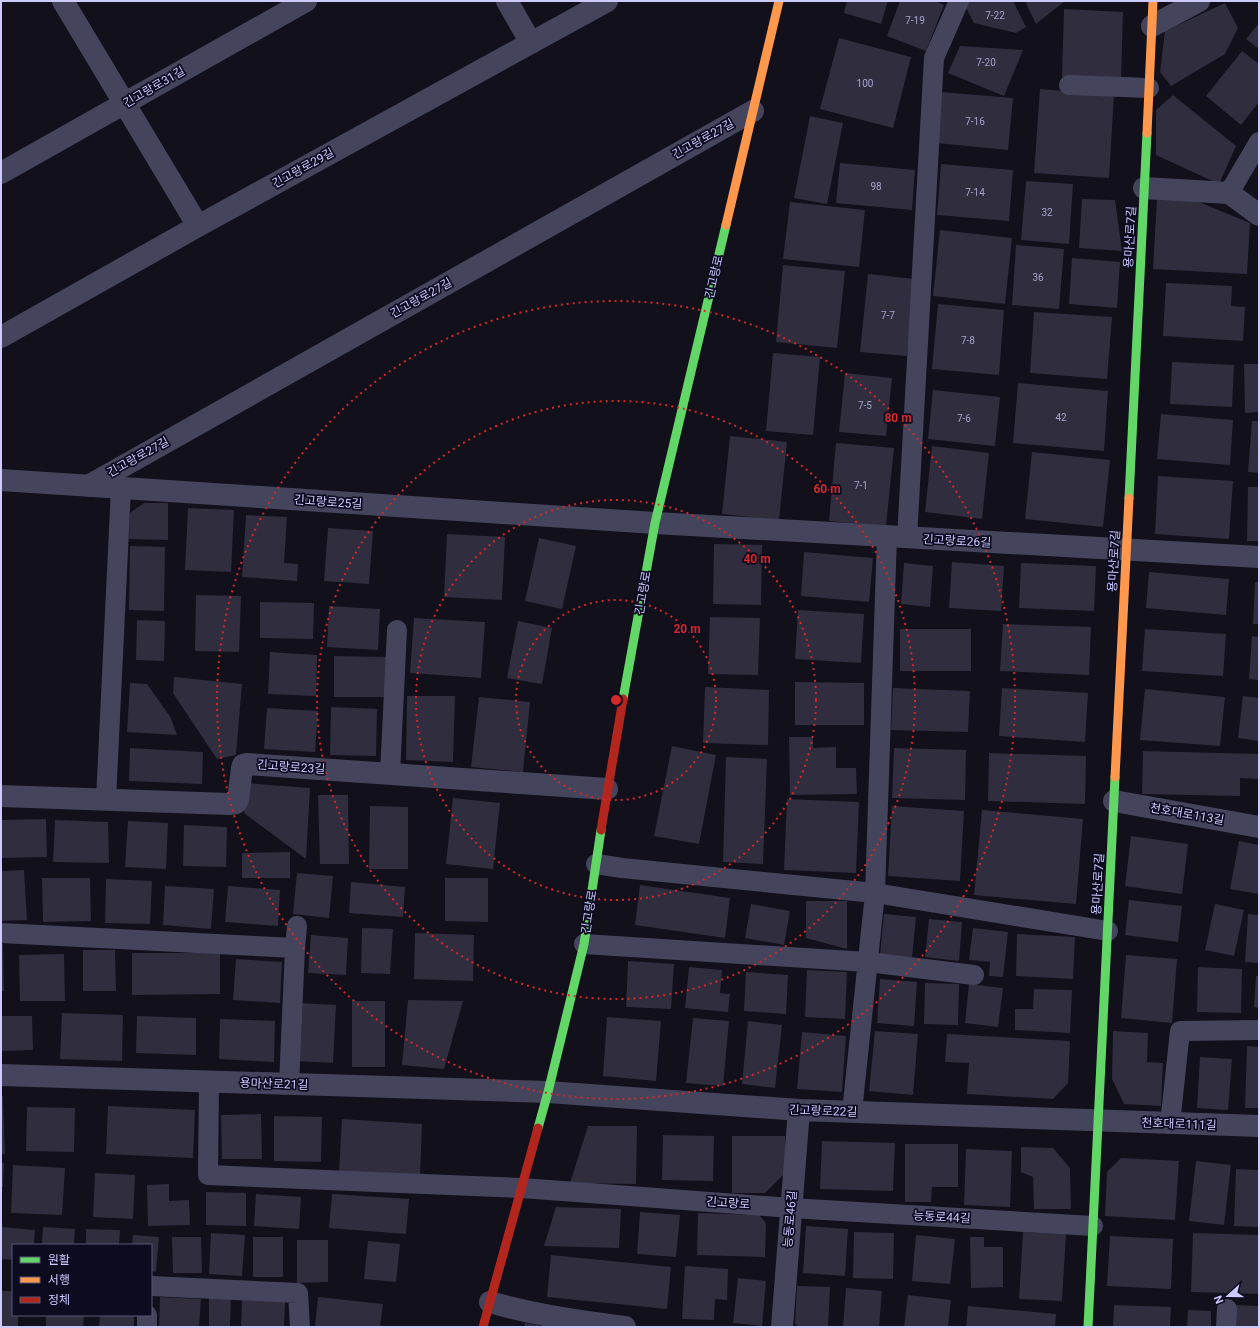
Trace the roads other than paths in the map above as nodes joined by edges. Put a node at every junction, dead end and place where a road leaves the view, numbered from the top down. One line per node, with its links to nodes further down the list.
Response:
1 (63, 1): 13 (street)
2 (306, 1): 13 (street, 긴고랑로31길)
3 (507, 1): 10 (street)
4 (606, 1): 10 (street, 긴고랑로29길)
5 (779, 1): 14 (main road, 긴고랑로)
6 (959, 1): 26 (lane)
7 (1153, 1): 9 (main road, 용마산로7길)
8 (1199, 1): 9 (street)
9 (1152, 26): 12 (main road, 용마산로7길)
10 (531, 43): 20 (street, 긴고랑로29길)
11 (1069, 85): 12 (lane)
12 (1149, 88): 17 (main road, 용마산로7길)
13 (124, 104): 16 (street, 긴고랑로31길); 20 (street)
14 (753, 111): 23 (street, 긴고랑로27길); 25 (main road, 긴고랑로)
15 (1259, 142): 18 (lane)
16 (1, 173)
17 (1144, 188): 18 (street); 27 (main road, 용마산로7길)
18 (1229, 193): 19 (street)
19 (1259, 215)
20 (198, 226): 21 (street, 긴고랑로29길)
21 (1, 337)
22 (1, 480): 23 (street, 긴고랑로25길)
23 (88, 486): 24 (street, 긴고랑로25길)
24 (121, 488): 25 (street, 긴고랑로25길); 33 (lane)
25 (656, 523): 26 (street, 긴고랑로26길); 31 (main road, 긴고랑로)
26 (897, 537): 27 (street, 긴고랑로26길); 37 (lane)
27 (1126, 550): 28 (street, 긴고랑로26길); 34 (main road, 용마산로7길)
28 (1259, 557)
29 (397, 630): 30 (lane)
30 (390, 774): 31 (street, 긴고랑로23길); 33 (street, 긴고랑로23길)
31 (607, 789): 36 (main road, 긴고랑로)
32 (1, 796): 33 (street, 긴고랑로23길)
33 (106, 800)
34 (1114, 801): 35 (street, 천호대로113길); 39 (main road, 용마산로7길)
35 (1259, 827)
36 (596, 864): 37 (lane); 41 (main road, 긴고랑로)
37 (875, 893): 39 (lane); 43 (lane)
38 (297, 926): 42 (lane)
39 (1108, 931): 52 (main road, 용마산로7길)
40 (1, 933): 42 (lane)
41 (584, 944): 43 (lane); 49 (main road, 긴고랑로)
42 (295, 948): 48 (lane)
43 (868, 962): 44 (lane); 51 (lane)
44 (974, 975)
45 (1259, 1030): 53 (lane)
46 (1, 1075): 47 (street, 용마산로21길)
47 (209, 1082): 48 (street, 용마산로21길); 55 (lane)
48 (289, 1084): 49 (street, 용마산로21길)
49 (548, 1092): 50 (street, 긴고랑로22길); 55 (main road, 긴고랑로)
50 (799, 1110): 51 (street, 긴고랑로22길); 56 (street, 능동로46길)
51 (852, 1112): 52 (street, 긴고랑로22길)
52 (1098, 1121): 53 (street, 천호대로111길); 57 (main road)
53 (1170, 1124): 54 (street, 천호대로111길)
54 (1259, 1126)
55 (522, 1188): 56 (lane, 긴고랑로); 59 (main road, 긴고랑로)
56 (791, 1208): 57 (lane, 능동로44길); 66 (street, 능동로46길)
57 (1093, 1226): 67 (main road)
58 (152, 1286): 63 (lane)
59 (490, 1302): 61 (street); 64 (main road, 긴고랑로)
60 (147, 1316): 62 (lane)
61 (564, 1323): 65 (street)
62 (147, 1327)
63 (300, 1327)
64 (483, 1327)
65 (624, 1327)
66 (782, 1327)
67 (1088, 1327)

